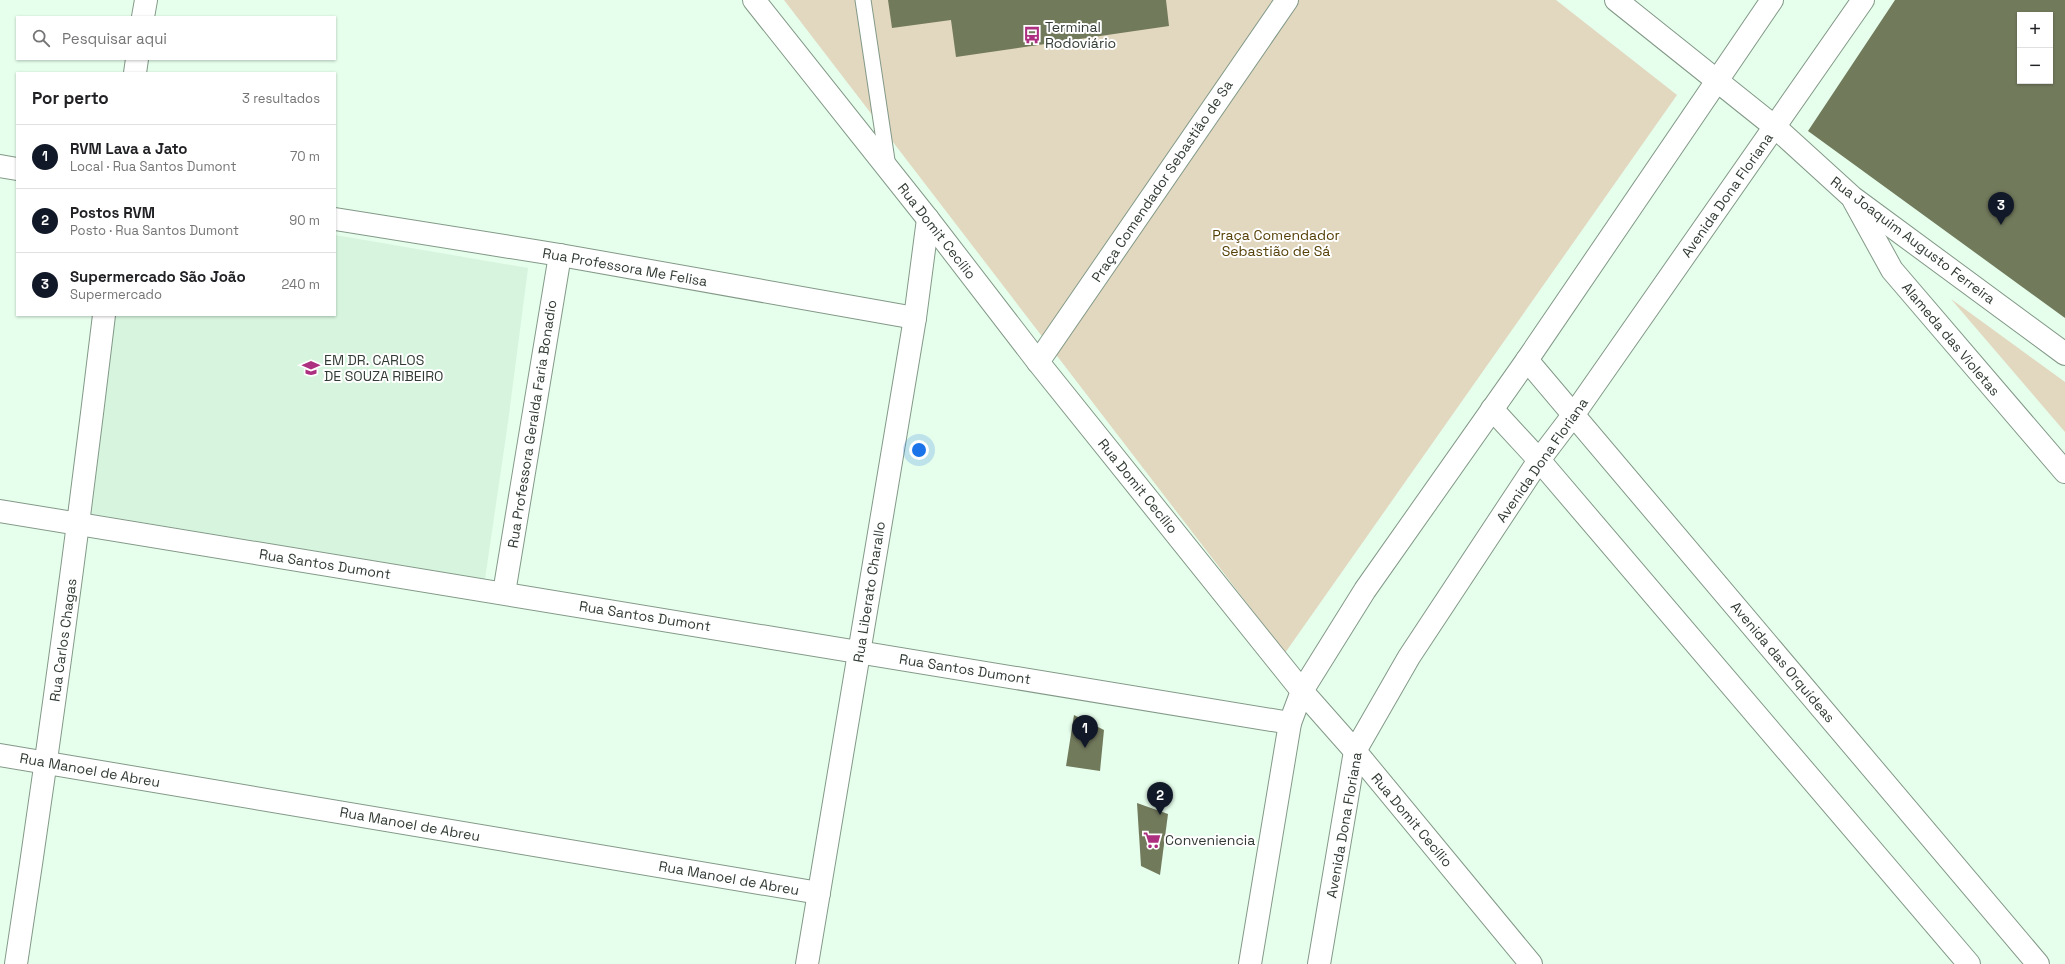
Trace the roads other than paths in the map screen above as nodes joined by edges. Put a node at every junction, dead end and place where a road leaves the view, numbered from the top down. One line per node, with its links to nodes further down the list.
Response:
1 (146, 0): 8 (street)
2 (754, 0): 14 (street, Rua Domit Cecílio)
3 (863, 0): 14 (lane)
4 (1287, 0): 24 (street, Praça Comendador Sebastião de Sa)
5 (1616, 0): 11 (street, Rua Joaquim Augusto Ferreira)
6 (1772, 0): 11 (street)
7 (1863, 0): 12 (street, Avenida Dona Floriana)
8 (143, 16)
9 (137, 60): 10 (street)
10 (135, 72)
11 (1717, 80): 12 (street, Rua Joaquim Augusto Ferreira); 23 (street)
12 (1775, 127): 16 (street, Rua Joaquim Augusto Ferreira); 26 (street, Avenida Dona Floriana)
13 (0, 166): 15 (street)
14 (888, 167): 18 (street, Rua Domit Cecílio)
15 (16, 169)
16 (1852, 197): 22 (street, Rua Joaquim Augusto Ferreira); 28 (street, Alameda das Violetas)
17 (336, 219): 19 (street, Rua Professora Me Felisa)
18 (928, 219): 21 (street, Rua Liberato Charallo); 24 (street, Rua Domit Cecílio)
19 (560, 255): 21 (street, Rua Professora Me Felisa); 31 (street, Rua Professora Geralda Faria Bonadio)
20 (104, 316): 30 (street, Rua Carlos Chagas)
21 (915, 318): 32 (street, Rua Liberato Charallo)
22 (2065, 354)
23 (1527, 360): 25 (street); 26 (street, Avenida das Orquídeas)
24 (1038, 362): 33 (street, Rua Domit Cecílio)
25 (1492, 409): 27 (street); 33 (street)
26 (1574, 414): 27 (street, Avenida Dona Floriana); 45 (street, Avenida das Orquídeas)
27 (1539, 460): 35 (street, Avenida Dona Floriana); 44 (street)
28 (2065, 472)
29 (0, 511): 30 (street, Rua Santos Dumont)
30 (79, 525): 31 (street, Rua Santos Dumont); 37 (street, Rua Carlos Chagas)
31 (504, 593): 32 (street, Rua Santos Dumont)
32 (860, 651): 34 (street, Rua Santos Dumont); 38 (street, Rua Liberato Charallo)
33 (1302, 691): 34 (street); 35 (street, Rua Domit Cecílio)
34 (1290, 723): 41 (street)
35 (1355, 751): 42 (street, Avenida Dona Floriana); 43 (street, Rua Domit Cecílio)
36 (0, 754): 37 (street, Rua Manoel de Abreu)
37 (47, 762): 38 (street, Rua Manoel de Abreu); 39 (street, Rua Carlos Chagas)
38 (819, 893): 40 (street, Rua Liberato Charallo)
39 (16, 964)
40 (808, 964)
41 (1250, 964)
42 (1319, 964)
43 (1531, 964)
44 (1969, 964)
45 (2038, 964)

